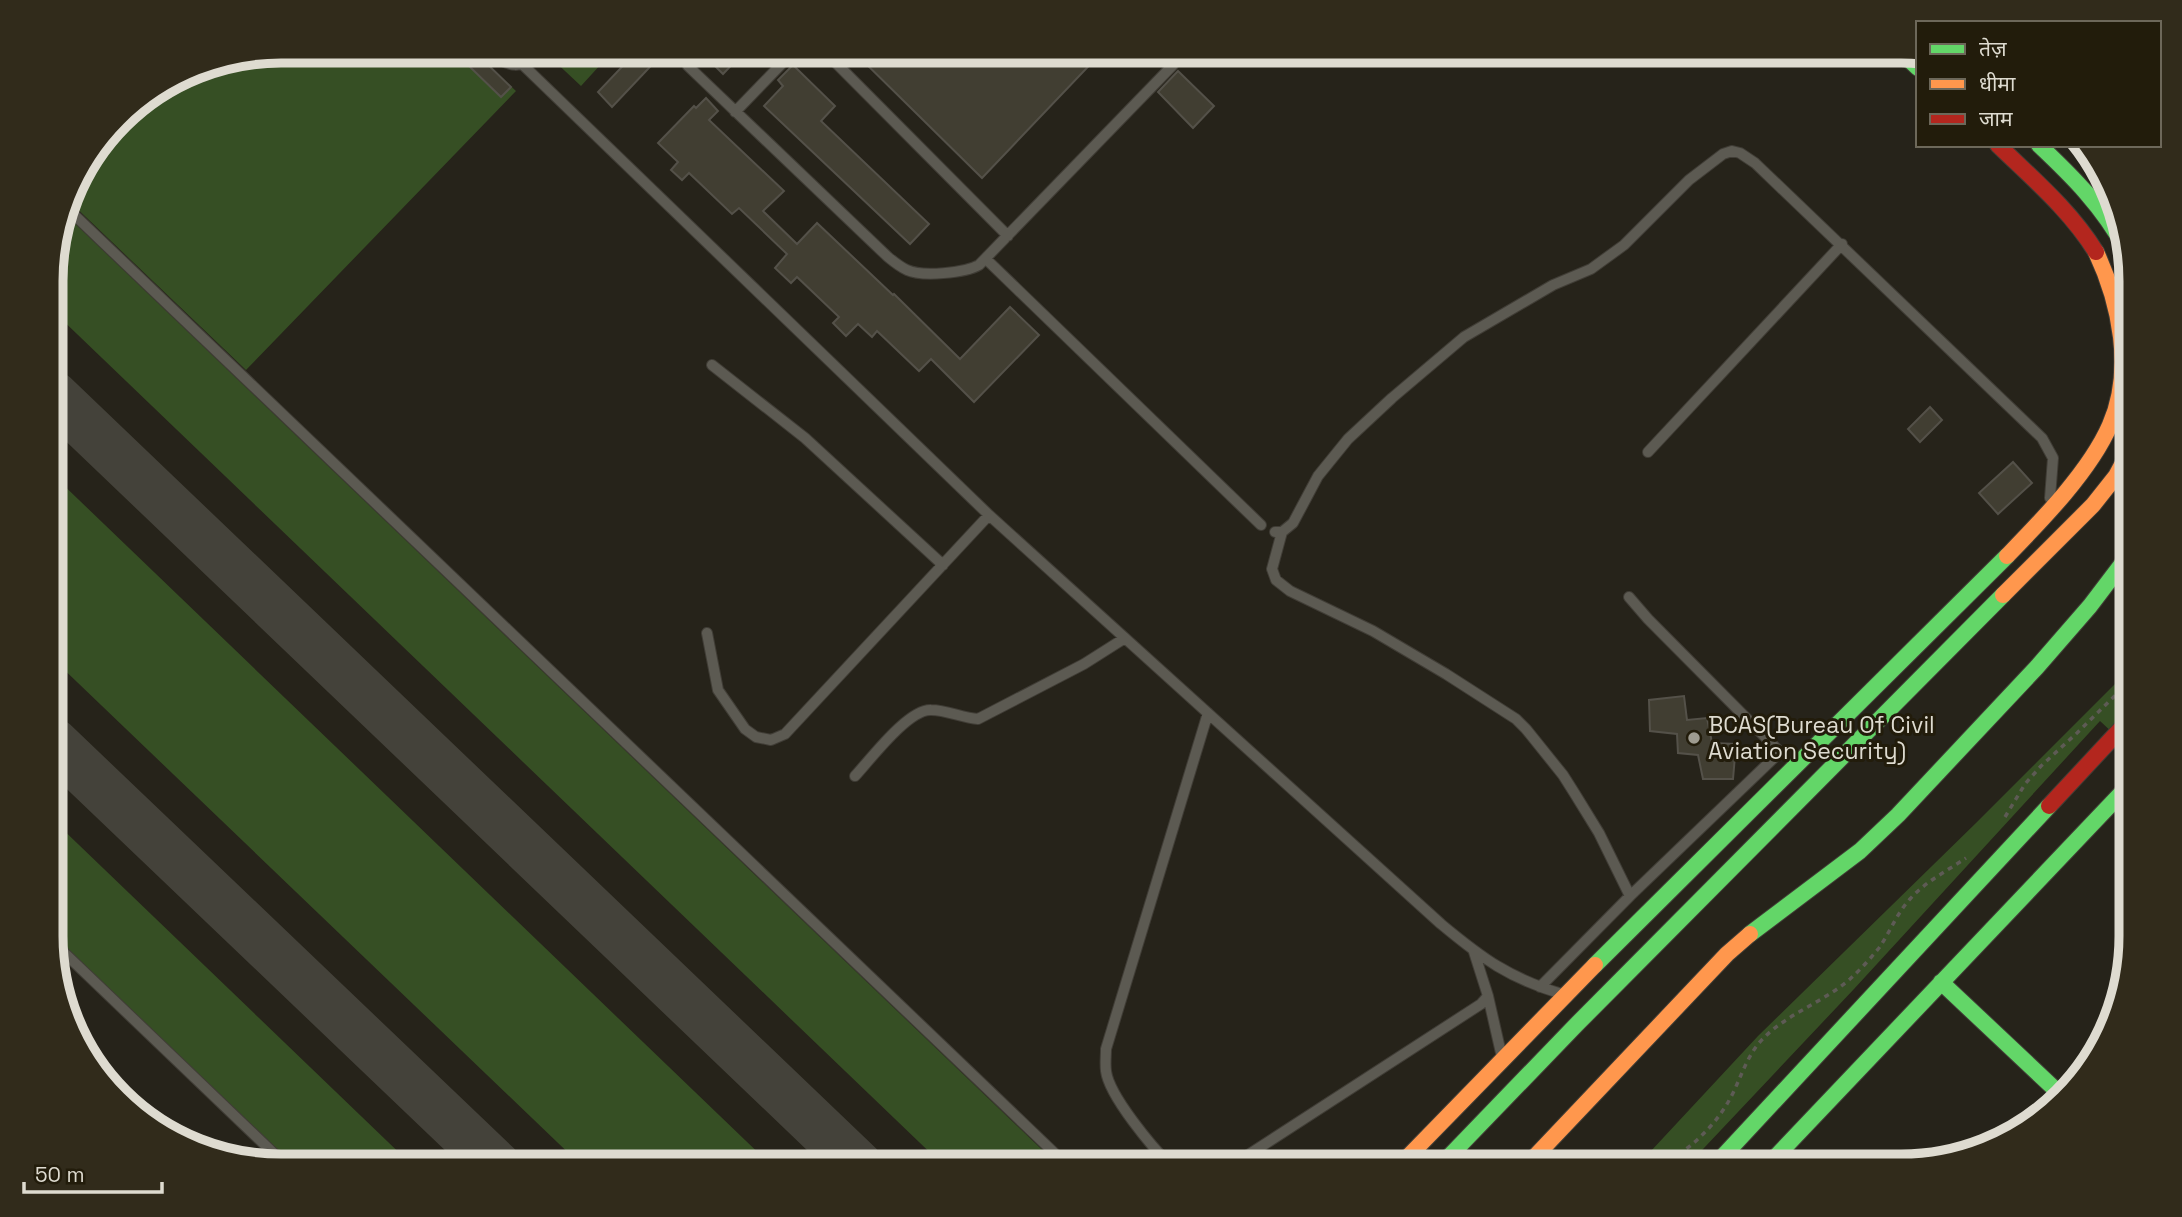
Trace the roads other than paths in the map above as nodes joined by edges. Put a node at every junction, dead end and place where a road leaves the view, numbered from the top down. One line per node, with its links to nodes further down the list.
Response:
1 (506, 63): 4 (lane)
2 (782, 63): 7 (lane)
3 (836, 63): 12 (lane)
4 (523, 64): 21 (lane)
5 (1172, 65): 12 (lane)
6 (688, 66): 7 (lane)
7 (735, 112): 14 (lane)
8 (2000, 147): 15 (street)
9 (2041, 147): 11 (street)
10 (74, 214): 42 (lane)
11 (2110, 221)
12 (1008, 236): 14 (lane)
13 (1842, 244): 18 (lane); 20 (lane); 32 (lane)
14 (986, 259): 22 (lane)
15 (2119, 320)
16 (712, 365): 23 (lane)
17 (2119, 392): 20 (street)
18 (1648, 452)
19 (2119, 470): 46 (street)
20 (2048, 512): 37 (street)
21 (989, 515): 23 (lane); 27 (lane)
22 (1261, 525)
23 (943, 565): 26 (lane)
24 (2119, 568): 47 (street)
25 (1629, 597): 32 (lane)
26 (707, 632)
27 (1125, 638): 28 (lane); 30 (lane)
28 (1208, 713): 33 (lane); 43 (lane)
29 (2119, 731): 48 (street)
30 (855, 776)
31 (2119, 796): 35 (street)
32 (1630, 896): 36 (lane)
33 (1474, 951): 36 (lane); 38 (lane)
34 (64, 953): 41 (lane)
35 (1941, 982): 40 (street); 49 (street)
36 (1540, 987): 37 (lane)
37 (1565, 995): 39 (street)
38 (1488, 996): 39 (lane); 44 (lane)
39 (1502, 1060): 45 (street)
40 (2055, 1090)
41 (274, 1153)
42 (1055, 1154)
43 (1159, 1154)
44 (1249, 1154)
45 (1411, 1154)
46 (1452, 1154)
47 (1537, 1154)
48 (1725, 1154)
49 (1778, 1154)

